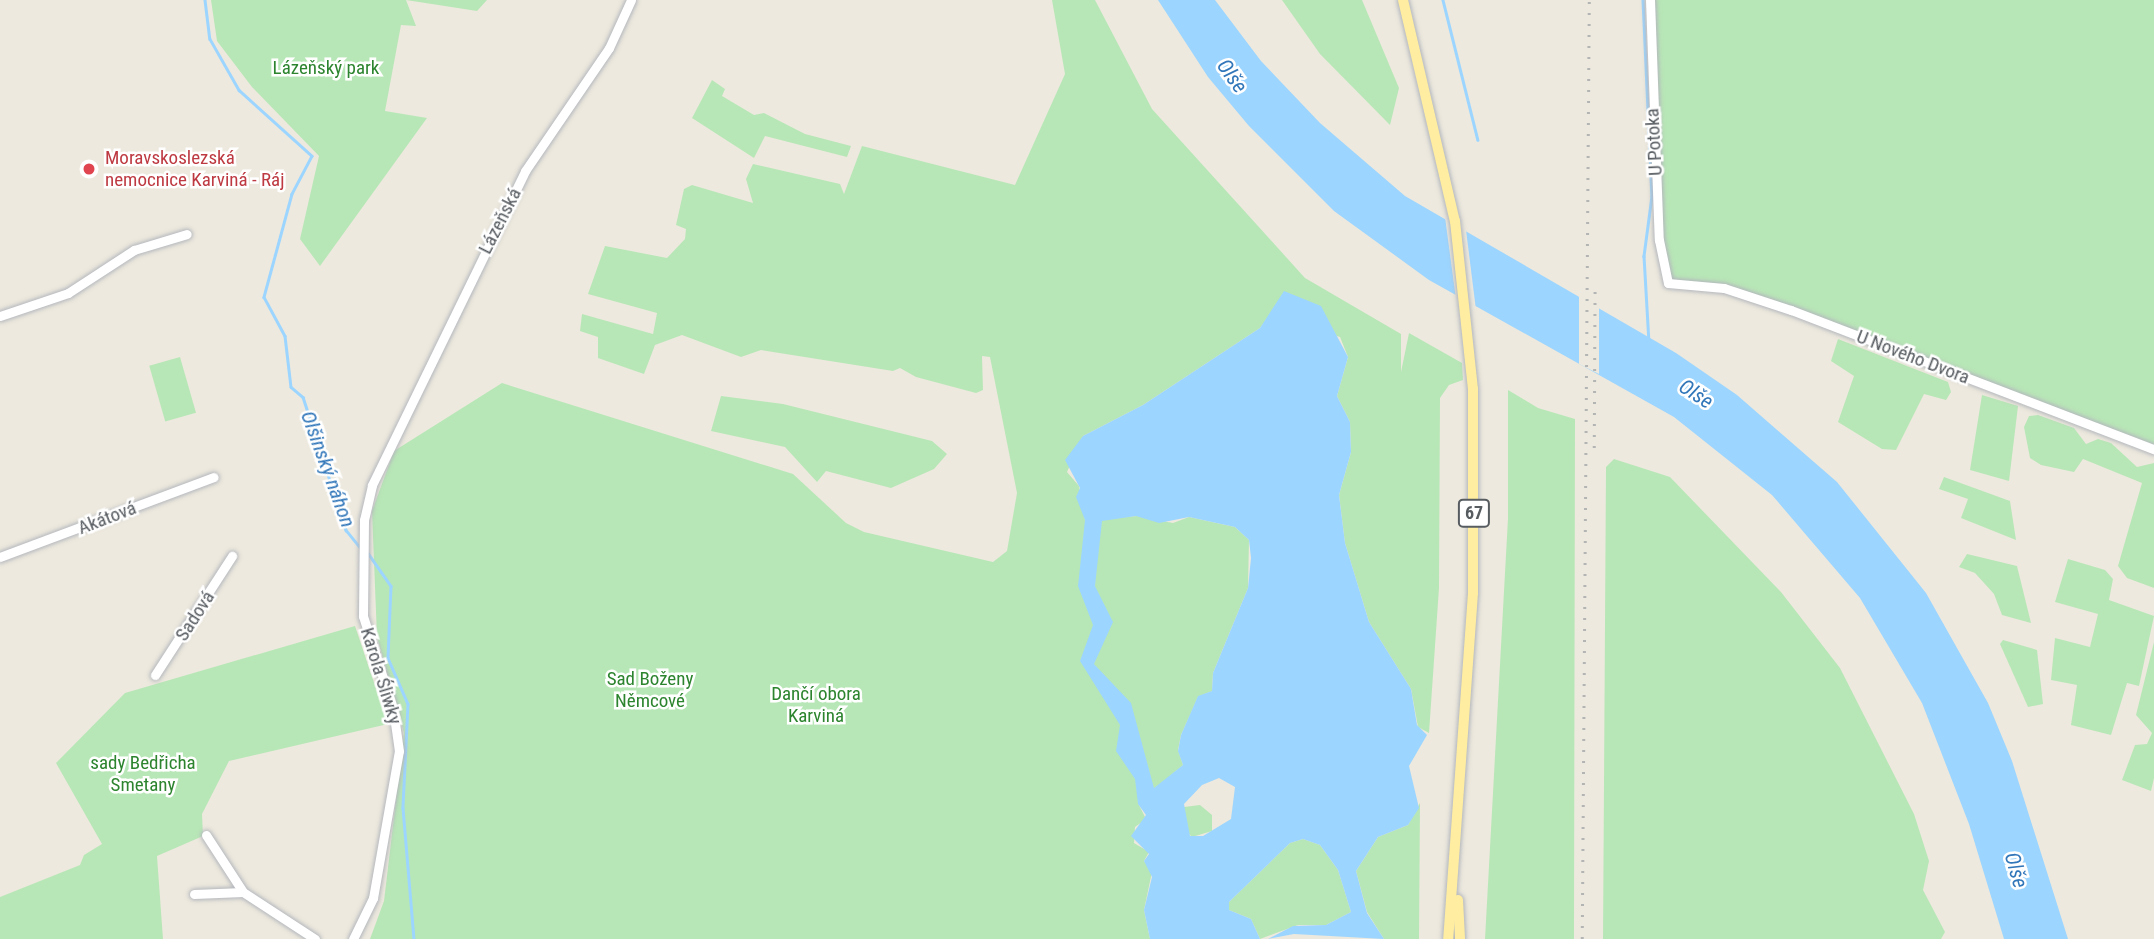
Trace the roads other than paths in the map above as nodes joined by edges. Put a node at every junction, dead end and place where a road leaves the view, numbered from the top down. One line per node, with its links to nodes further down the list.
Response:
1 (631, 0): 8 (street, Lázeňská)
2 (1403, 0): 14 (main road, 67)
3 (1650, 0): 5 (street, U Potoka)
4 (187, 234): 6 (street)
5 (1668, 283): 7 (street, U Nového Dvora)
6 (0, 316)
7 (2154, 449)
8 (385, 451): 18 (street, Karola Śliwky)
9 (214, 477): 11 (street, Akátová)
10 (232, 556): 12 (street, Sadová)
11 (0, 557)
12 (155, 675)
13 (206, 835): 15 (street)
14 (1457, 863): 19 (main road, 67); 20 (main road, 67)
15 (243, 892): 16 (street); 17 (street)
16 (194, 894)
17 (315, 939)
18 (353, 939)
19 (1448, 939)
20 (1460, 939)

